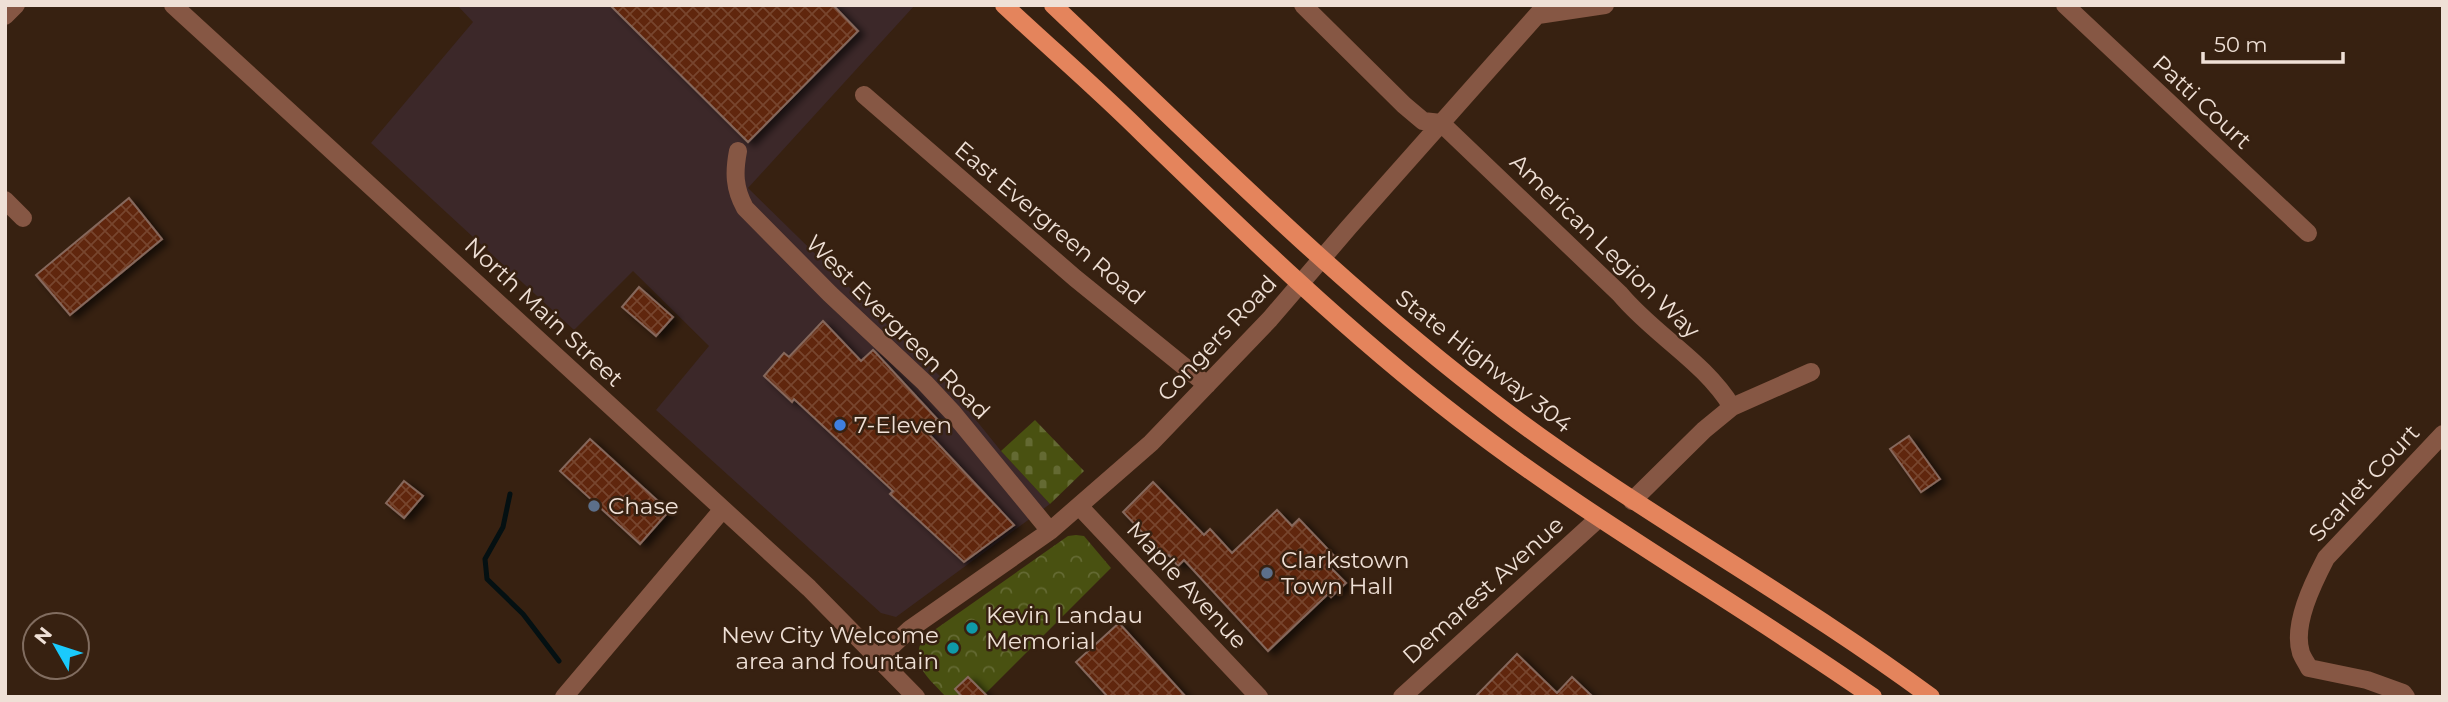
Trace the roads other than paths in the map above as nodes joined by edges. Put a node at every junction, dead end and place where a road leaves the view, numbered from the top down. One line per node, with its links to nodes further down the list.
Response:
1 (16, 5): 9 (street)
2 (173, 5): 24 (street, North Main Street)
3 (1004, 5): 17 (main road)
4 (1053, 5): 16 (main road, State Highway 304)
5 (1303, 5): 11 (street)
6 (1605, 5): 8 (street)
7 (2065, 5): 15 (street, Patti Court)
8 (1542, 10): 11 (street, Congers Road)
9 (5, 16)
10 (864, 95): 19 (street, East Evergreen Road)
11 (1441, 123): 16 (street, Congers Road); 20 (street, American Legion Way)
12 (738, 151): 26 (street, West Evergreen Road)
13 (5, 200): 14 (street)
14 (23, 218)
15 (2308, 233)
16 (1322, 258): 17 (street, Congers Road); 22 (main road, State Highway 304)
17 (1300, 284): 19 (street, Congers Road); 25 (main road)
18 (1811, 372): 20 (street)
19 (1207, 385): 23 (street, Congers Road)
20 (1732, 407): 22 (street)
21 (2443, 434): 34 (street, Scarlet Court)
22 (1632, 501): 33 (main road, State Highway 304)
23 (1079, 506): 26 (street, Congers Road); 30 (street, Maple Avenue)
24 (723, 509): 27 (street, North Main Street); 28 (street)
25 (1598, 519): 31 (street, Demarest Avenue); 32 (main road)
26 (1050, 531): 27 (street, Congers Road)
27 (879, 657): 29 (street, North Main Street)
28 (564, 697)
29 (916, 697)
30 (1259, 697)
31 (1402, 697)
32 (1874, 697)
33 (1931, 697)
34 (2406, 697)

